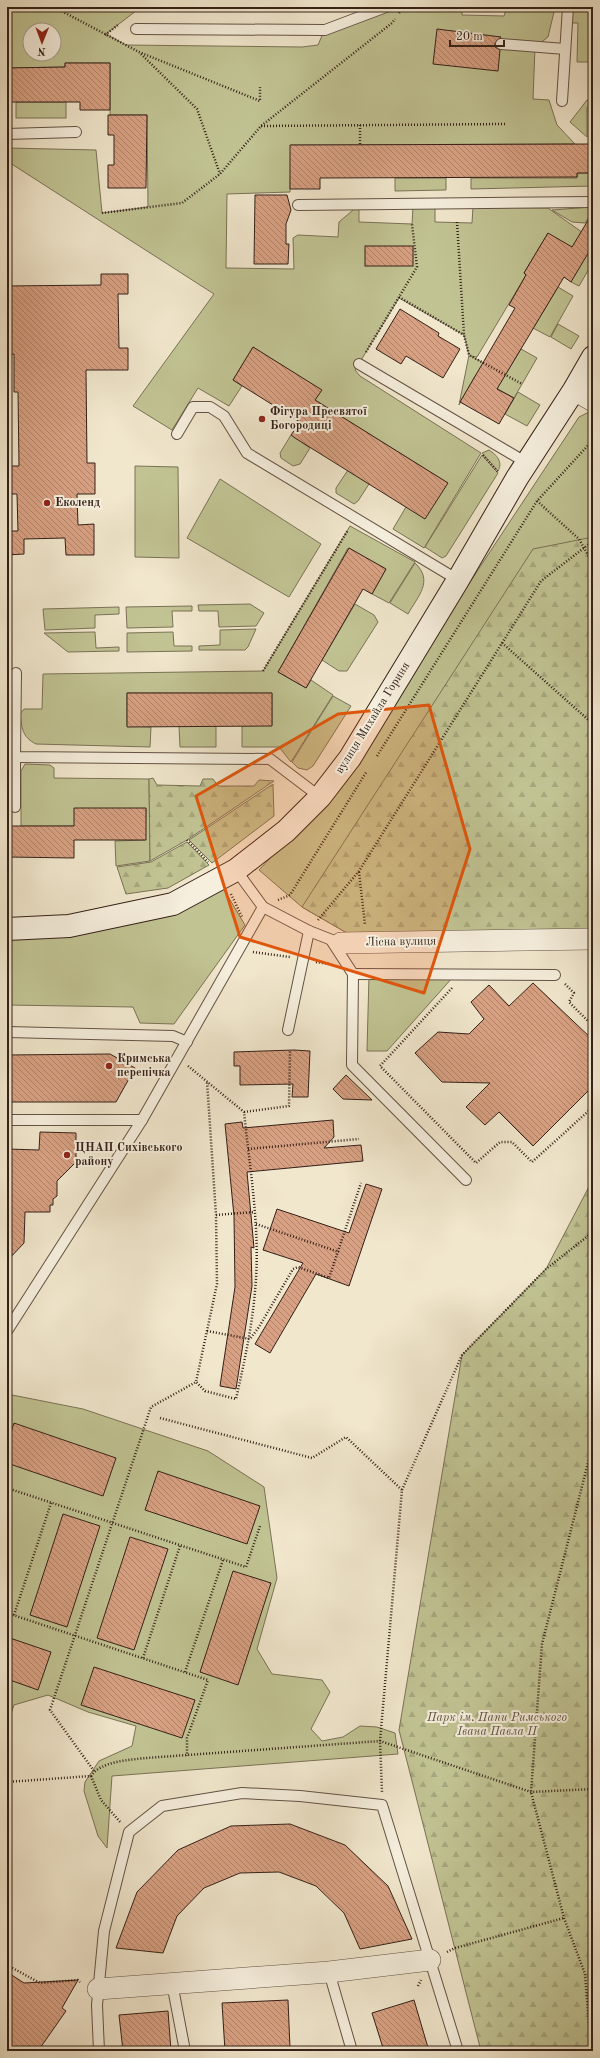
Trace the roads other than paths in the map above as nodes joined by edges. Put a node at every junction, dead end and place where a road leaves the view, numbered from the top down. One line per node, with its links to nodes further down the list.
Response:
1 (386, 7): 3 (lane)
2 (568, 7): 5 (lane)
3 (136, 29)
4 (501, 44): 5 (lane)
5 (565, 49): 6 (lane)
6 (562, 101)
7 (76, 132): 8 (lane)
8 (7, 134)
9 (593, 202): 10 (lane)
10 (298, 204)
11 (593, 358): 13 (street, вулиця Михайла Гориня)
12 (359, 364): 16 (lane)
13 (574, 390): 14 (street); 16 (street, вулиця Михайла Гориня)
14 (593, 401)
15 (177, 434): 17 (lane)
16 (527, 463): 17 (street, вулиця Михайла Гориня)
17 (458, 580): 20 (street, вулиця Михайла Гориня)
18 (16, 673): 19 (lane)
19 (15, 757): 20 (lane); 21 (lane)
20 (320, 797): 22 (street, вулиця Михайла Гориня)
21 (15, 807)
22 (232, 878): 23 (lane, Лісна вулиця); 24 (street, вулиця Михайла Гориня)
23 (263, 907): 25 (lane, Лісна вулиця); 32 (lane)
24 (7, 929)
25 (309, 931): 27 (lane, Лісна вулиця); 30 (lane)
26 (593, 939): 27 (street, Лісна вулиця)
27 (336, 942): 28 (lane)
28 (353, 974): 29 (lane); 35 (lane)
29 (555, 975)
30 (288, 1030)
31 (7, 1032): 32 (lane)
32 (187, 1042): 34 (lane)
33 (7, 1120): 34 (lane)
34 (142, 1120): 36 (lane)
35 (466, 1180)
36 (7, 1331)
37 (430, 1960): 38 (street); 40 (lane); 44 (lane)
38 (329, 1972): 39 (street); 43 (lane)
39 (172, 1983): 40 (street); 42 (lane)
40 (98, 1989): 41 (lane)
41 (99, 2051)
42 (185, 2051)
43 (352, 2051)
44 (458, 2051)

